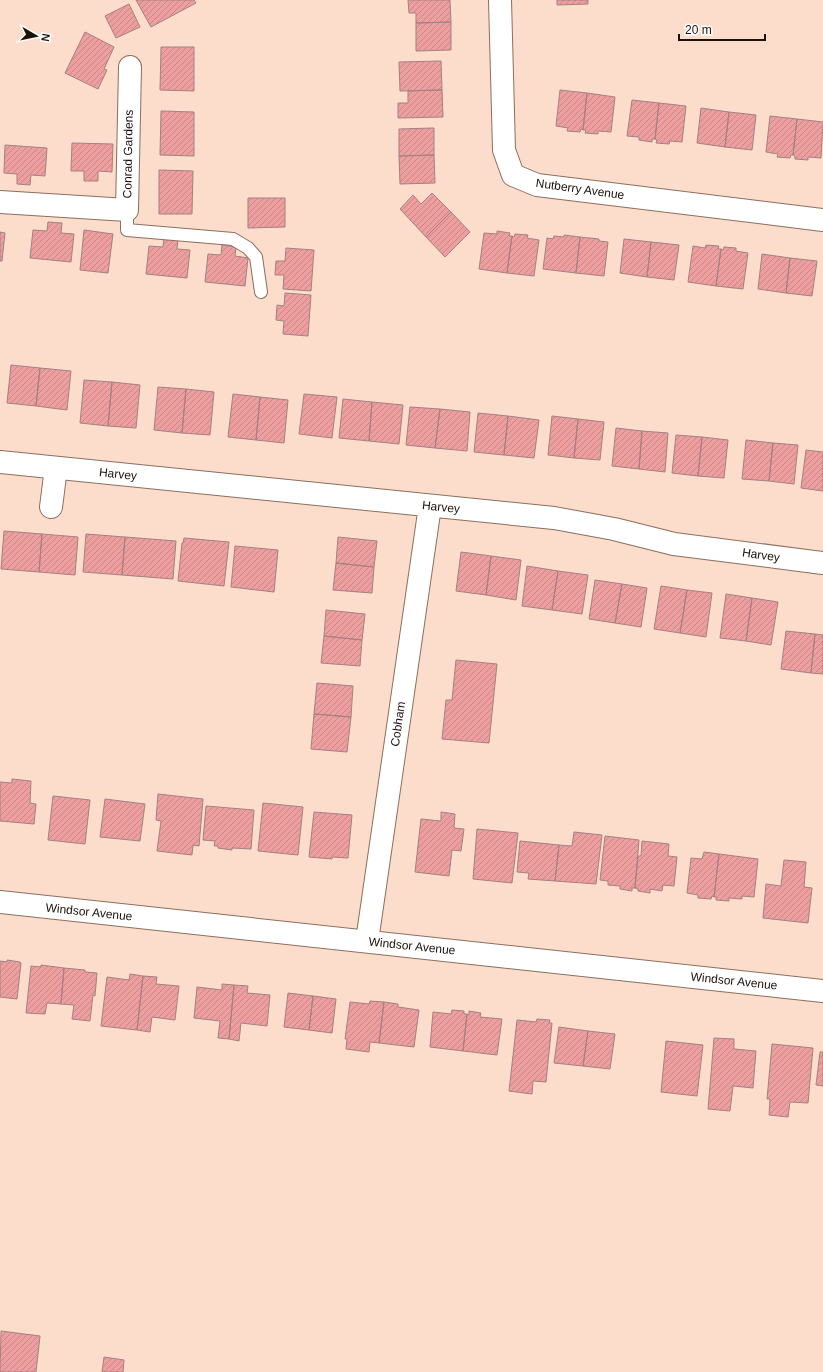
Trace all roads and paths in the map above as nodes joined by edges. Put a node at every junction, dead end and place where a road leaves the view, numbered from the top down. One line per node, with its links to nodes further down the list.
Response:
1 (500, 0): 5 (street, Nutberry Avenue)
2 (130, 67): 4 (street, Conrad Gardens)
3 (0, 202): 4 (street, Conrad Gardens)
4 (127, 210): 6 (lane)
5 (823, 220)
6 (261, 292)
7 (0, 462): 8 (street, Harvey)
8 (56, 468): 9 (street, Harvey); 10 (street)
9 (430, 506): 11 (street, Harvey); 13 (street, Cobham)
10 (51, 507)
11 (823, 563)
12 (0, 902): 13 (street, Windsor Avenue)
13 (367, 941): 14 (street, Windsor Avenue)
14 (823, 991)

